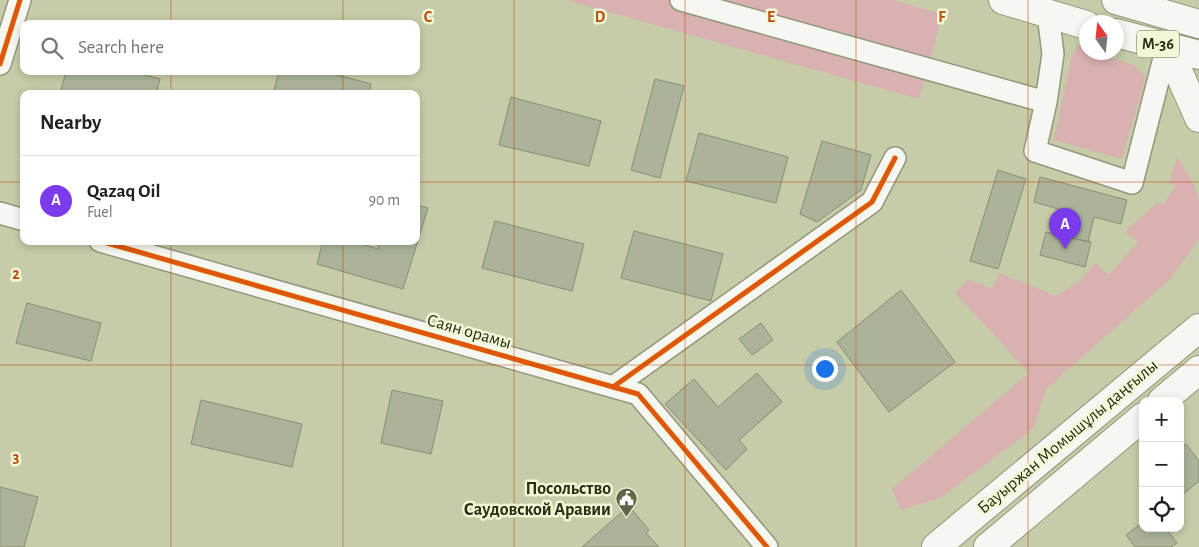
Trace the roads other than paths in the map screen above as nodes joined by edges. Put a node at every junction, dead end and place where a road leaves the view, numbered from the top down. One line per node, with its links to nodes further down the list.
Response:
1 (20, 0): 11 (street)
2 (681, 0): 12 (street)
3 (1003, 0): 5 (main road)
4 (1116, 0): 7 (main road, M-36)
5 (1048, 14): 6 (main road); 12 (street)
6 (1079, 22)
7 (1199, 24)
8 (1124, 34): 9 (main road, M-36)
9 (1167, 46): 10 (main road, M-36); 12 (street); 13 (main road)
10 (1199, 54)
11 (0, 64)
12 (1046, 102)
13 (1199, 118)
14 (895, 158): 20 (street)
15 (0, 213): 16 (street)
16 (20, 219)
17 (114, 245): 20 (street, Саян орамы)
18 (1199, 328): 24 (main road, Бауыржан Момышұлы даңғылы)
19 (1199, 370): 21 (main road, Бауыржан Момышұлы даңғылы)
20 (613, 387): 23 (street, Саян орамы)
21 (1167, 397)
22 (1139, 420): 25 (main road, Бауыржан Момышұлы даңғылы)
23 (767, 547)
24 (936, 547)
25 (988, 547)

